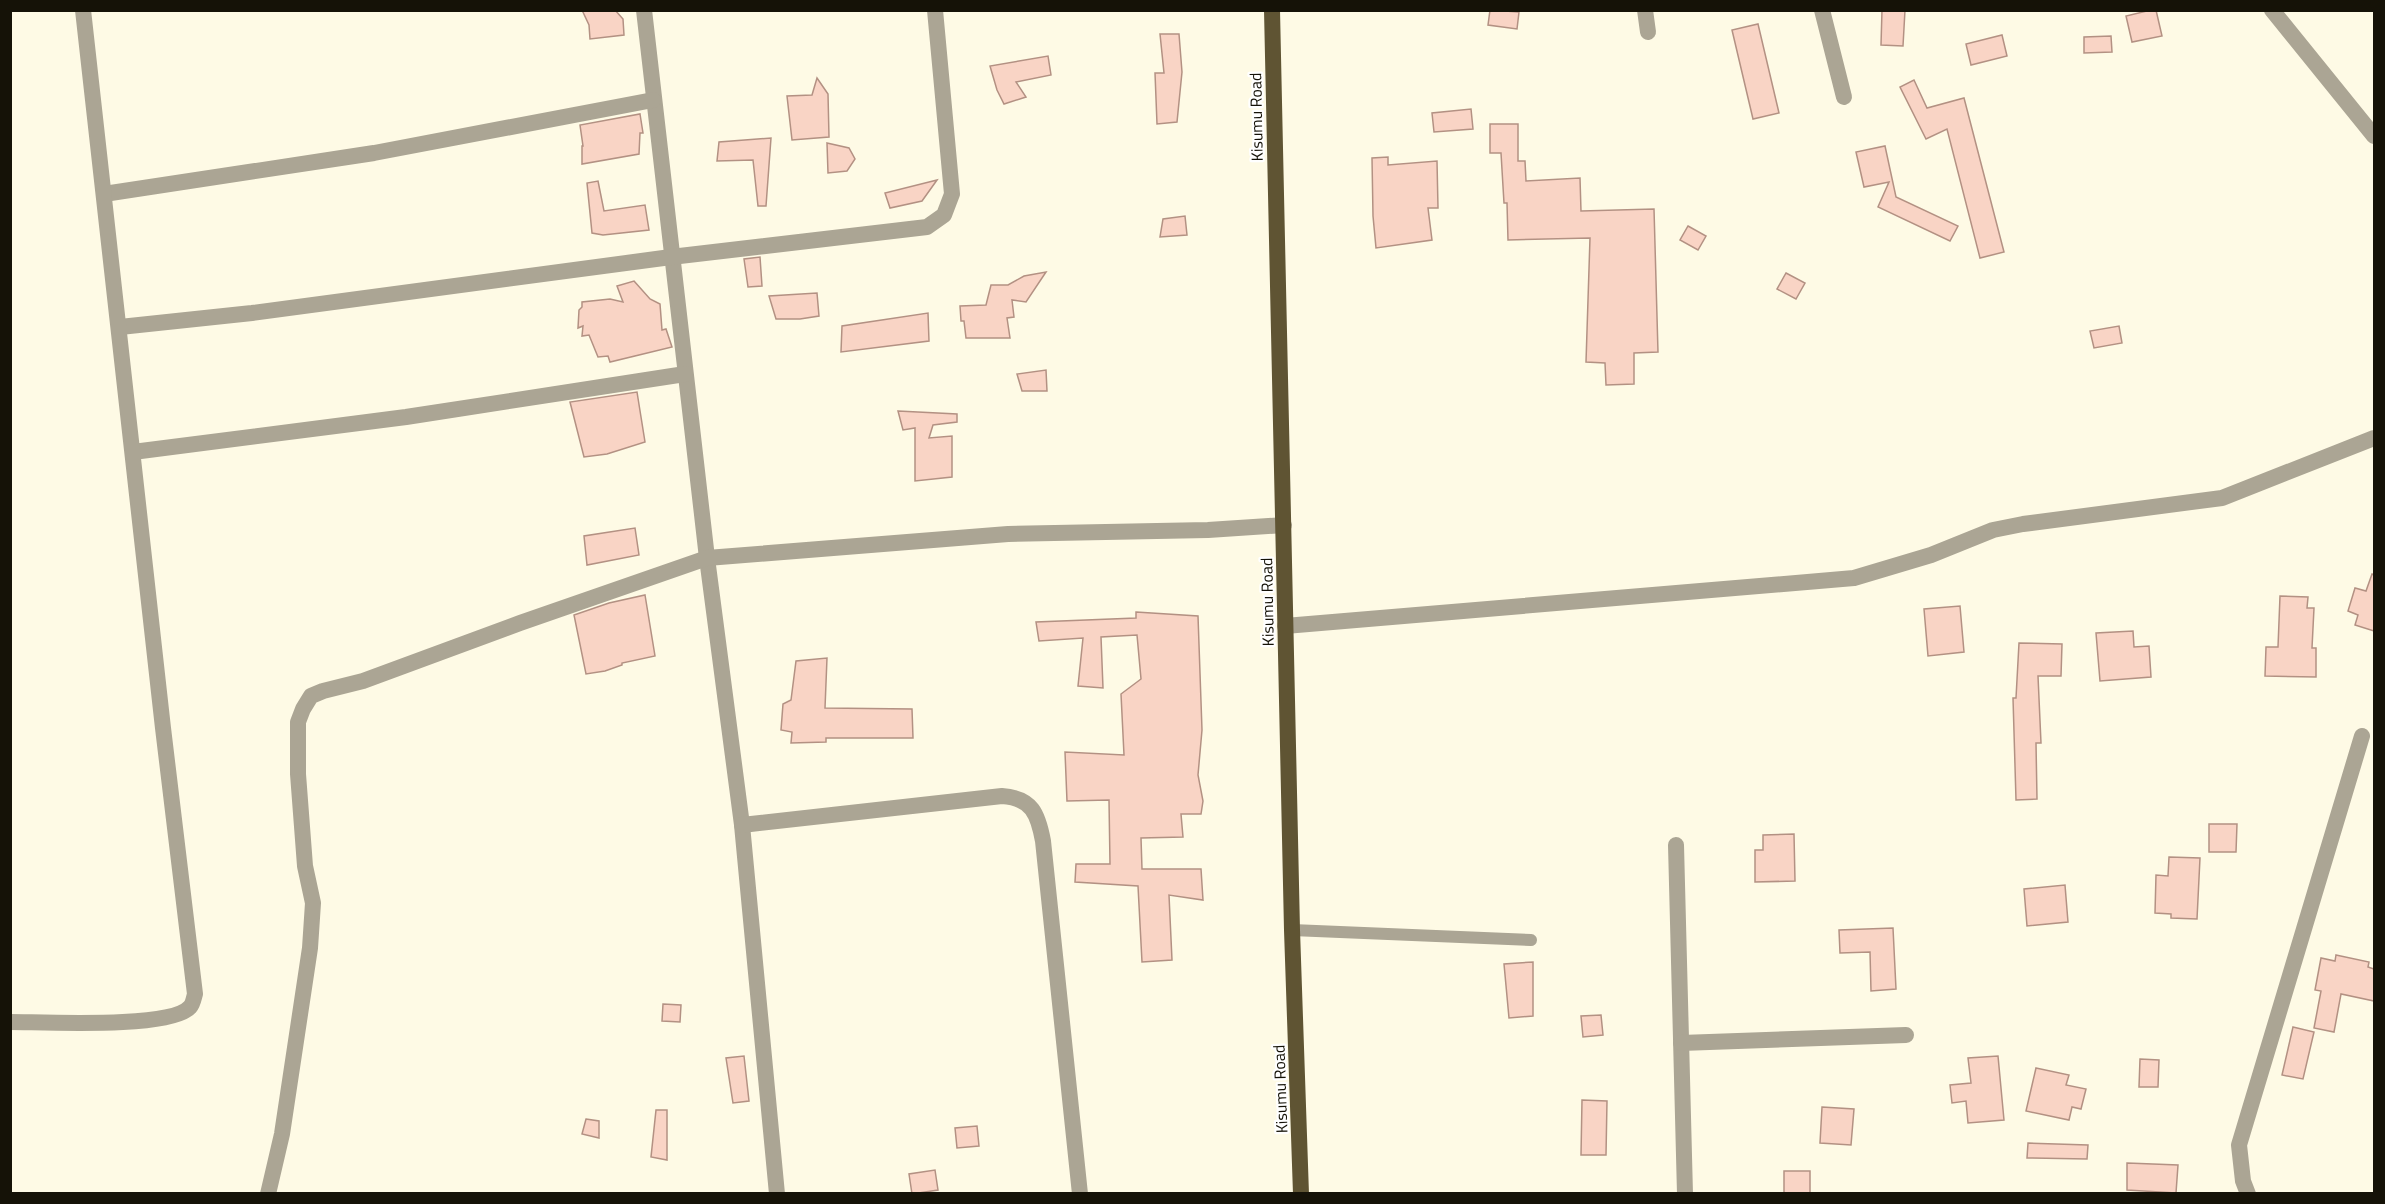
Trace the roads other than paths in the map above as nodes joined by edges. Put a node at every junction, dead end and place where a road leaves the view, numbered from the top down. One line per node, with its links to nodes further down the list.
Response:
1 (83, 10): 12 (street)
2 (644, 10): 10 (street)
3 (935, 10): 13 (street)
4 (1272, 10): 18 (highway, Kisumu Road)
5 (1645, 10): 8 (street)
6 (1822, 10): 9 (street)
7 (2272, 10): 11 (street)
8 (1648, 32)
9 (1844, 97)
10 (653, 100): 12 (street); 13 (street)
11 (2374, 136)
12 (104, 194): 14 (street)
13 (671, 257): 14 (street); 15 (street)
14 (120, 327): 17 (street)
15 (685, 375): 17 (street); 19 (street)
16 (2374, 438): 20 (street)
17 (134, 452): 26 (street)
18 (1284, 525): 19 (street); 20 (highway, Kisumu Road)
19 (707, 558): 22 (street); 29 (street)
20 (1285, 626): 24 (highway, Kisumu Road)
21 (2362, 736): 34 (street)
22 (742, 825): 30 (street); 31 (street)
23 (1676, 845): 28 (street)
24 (1292, 930): 25 (lane); 32 (highway, Kisumu Road)
25 (1531, 940)
26 (10, 1022)
27 (1906, 1035): 28 (street)
28 (1681, 1043): 33 (street)
29 (268, 1194)
30 (777, 1194)
31 (1080, 1194)
32 (1301, 1194)
33 (1685, 1194)
34 (2248, 1194)

